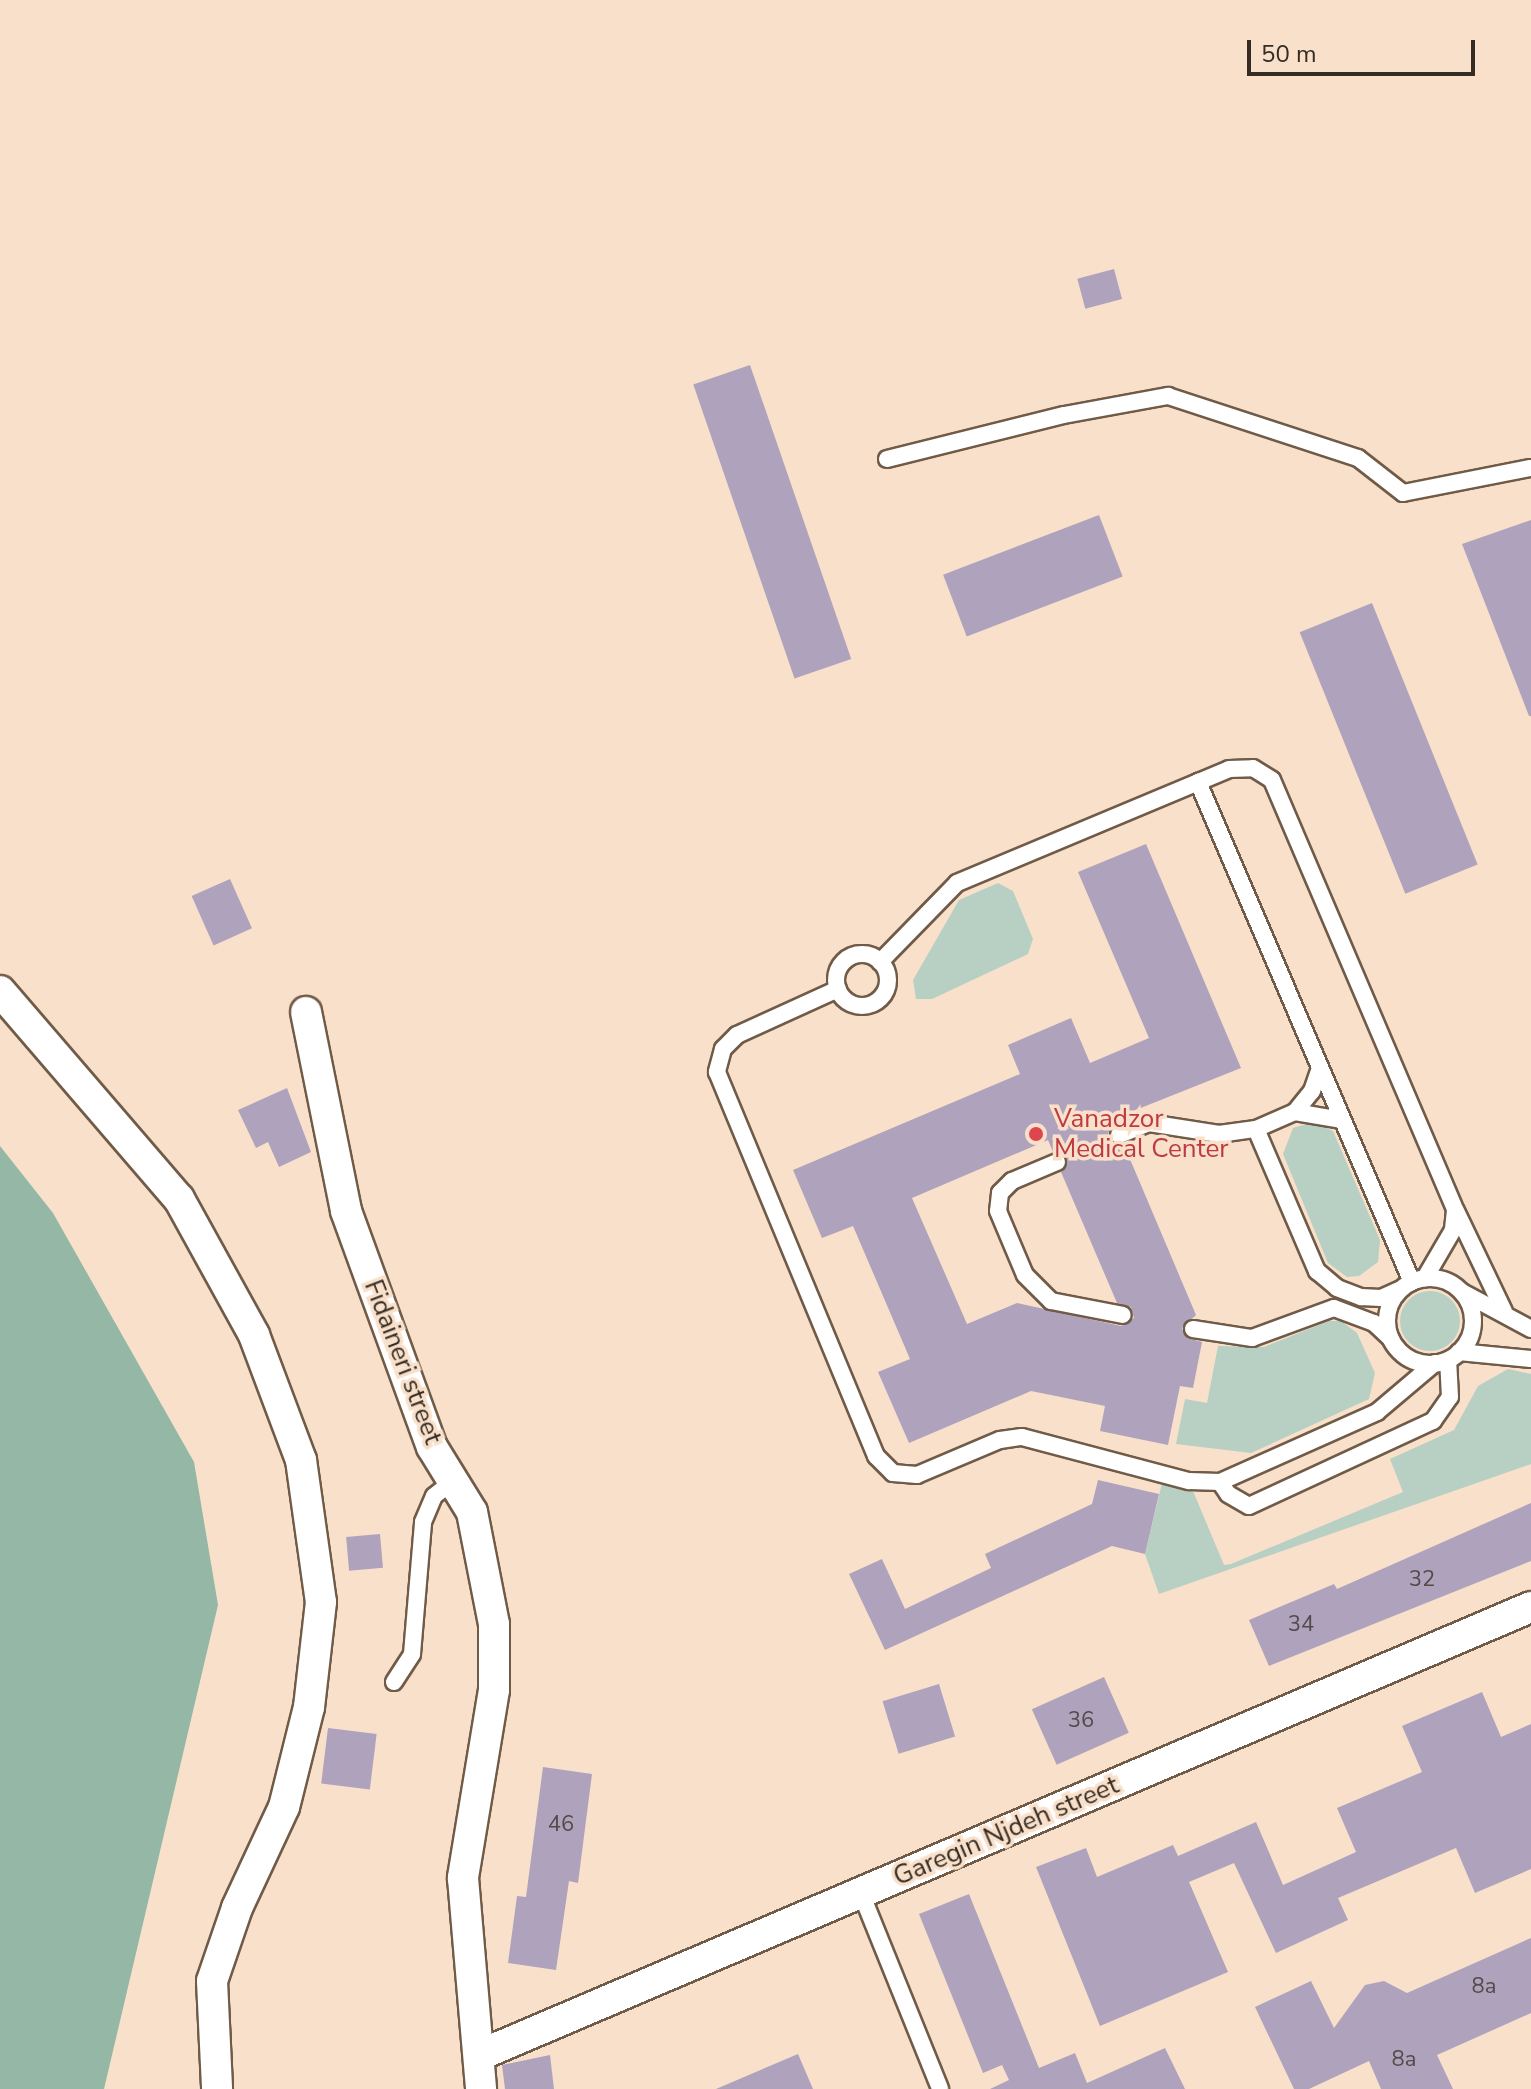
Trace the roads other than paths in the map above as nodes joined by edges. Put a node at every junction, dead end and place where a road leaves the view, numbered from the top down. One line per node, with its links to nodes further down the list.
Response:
1 (887, 459): 2 (lane)
2 (1531, 468)
3 (1198, 782): 4 (lane); 8 (lane); 14 (lane)
4 (880, 962): 5 (lane); 5 (lane)
5 (838, 989): 24 (lane)
6 (0, 991): 30 (street)
7 (306, 1012): 25 (street, Fidaineri street)
8 (1320, 1068): 9 (lane); 10 (lane)
9 (1295, 1112): 10 (lane); 11 (lane)
10 (1342, 1120): 15 (lane)
11 (1256, 1129): 12 (lane); 15 (lane)
12 (1119, 1135)
13 (1057, 1162): 18 (lane)
14 (1455, 1210): 15 (lane); 17 (lane)
15 (1412, 1283): 16 (lane); 21 (lane)
16 (1461, 1291): 17 (lane); 22 (lane)
17 (1504, 1311): 20 (lane)
18 (1123, 1315)
19 (1193, 1329): 21 (lane)
20 (1531, 1329)
21 (1391, 1339): 22 (lane)
22 (1448, 1358): 23 (lane); 24 (lane); 24 (lane)
23 (1531, 1359)
24 (1220, 1482)
25 (461, 1491): 27 (lane); 29 (street, Fidaineri street)
26 (1531, 1607): 28 (street, Garegin Njdeh street)
27 (394, 1682)
28 (861, 1893): 29 (street, Garegin Njdeh street); 32 (lane)
29 (480, 2055): 31 (street, Fidaineri street)
30 (217, 2089)
31 (481, 2089)
32 (940, 2089)

